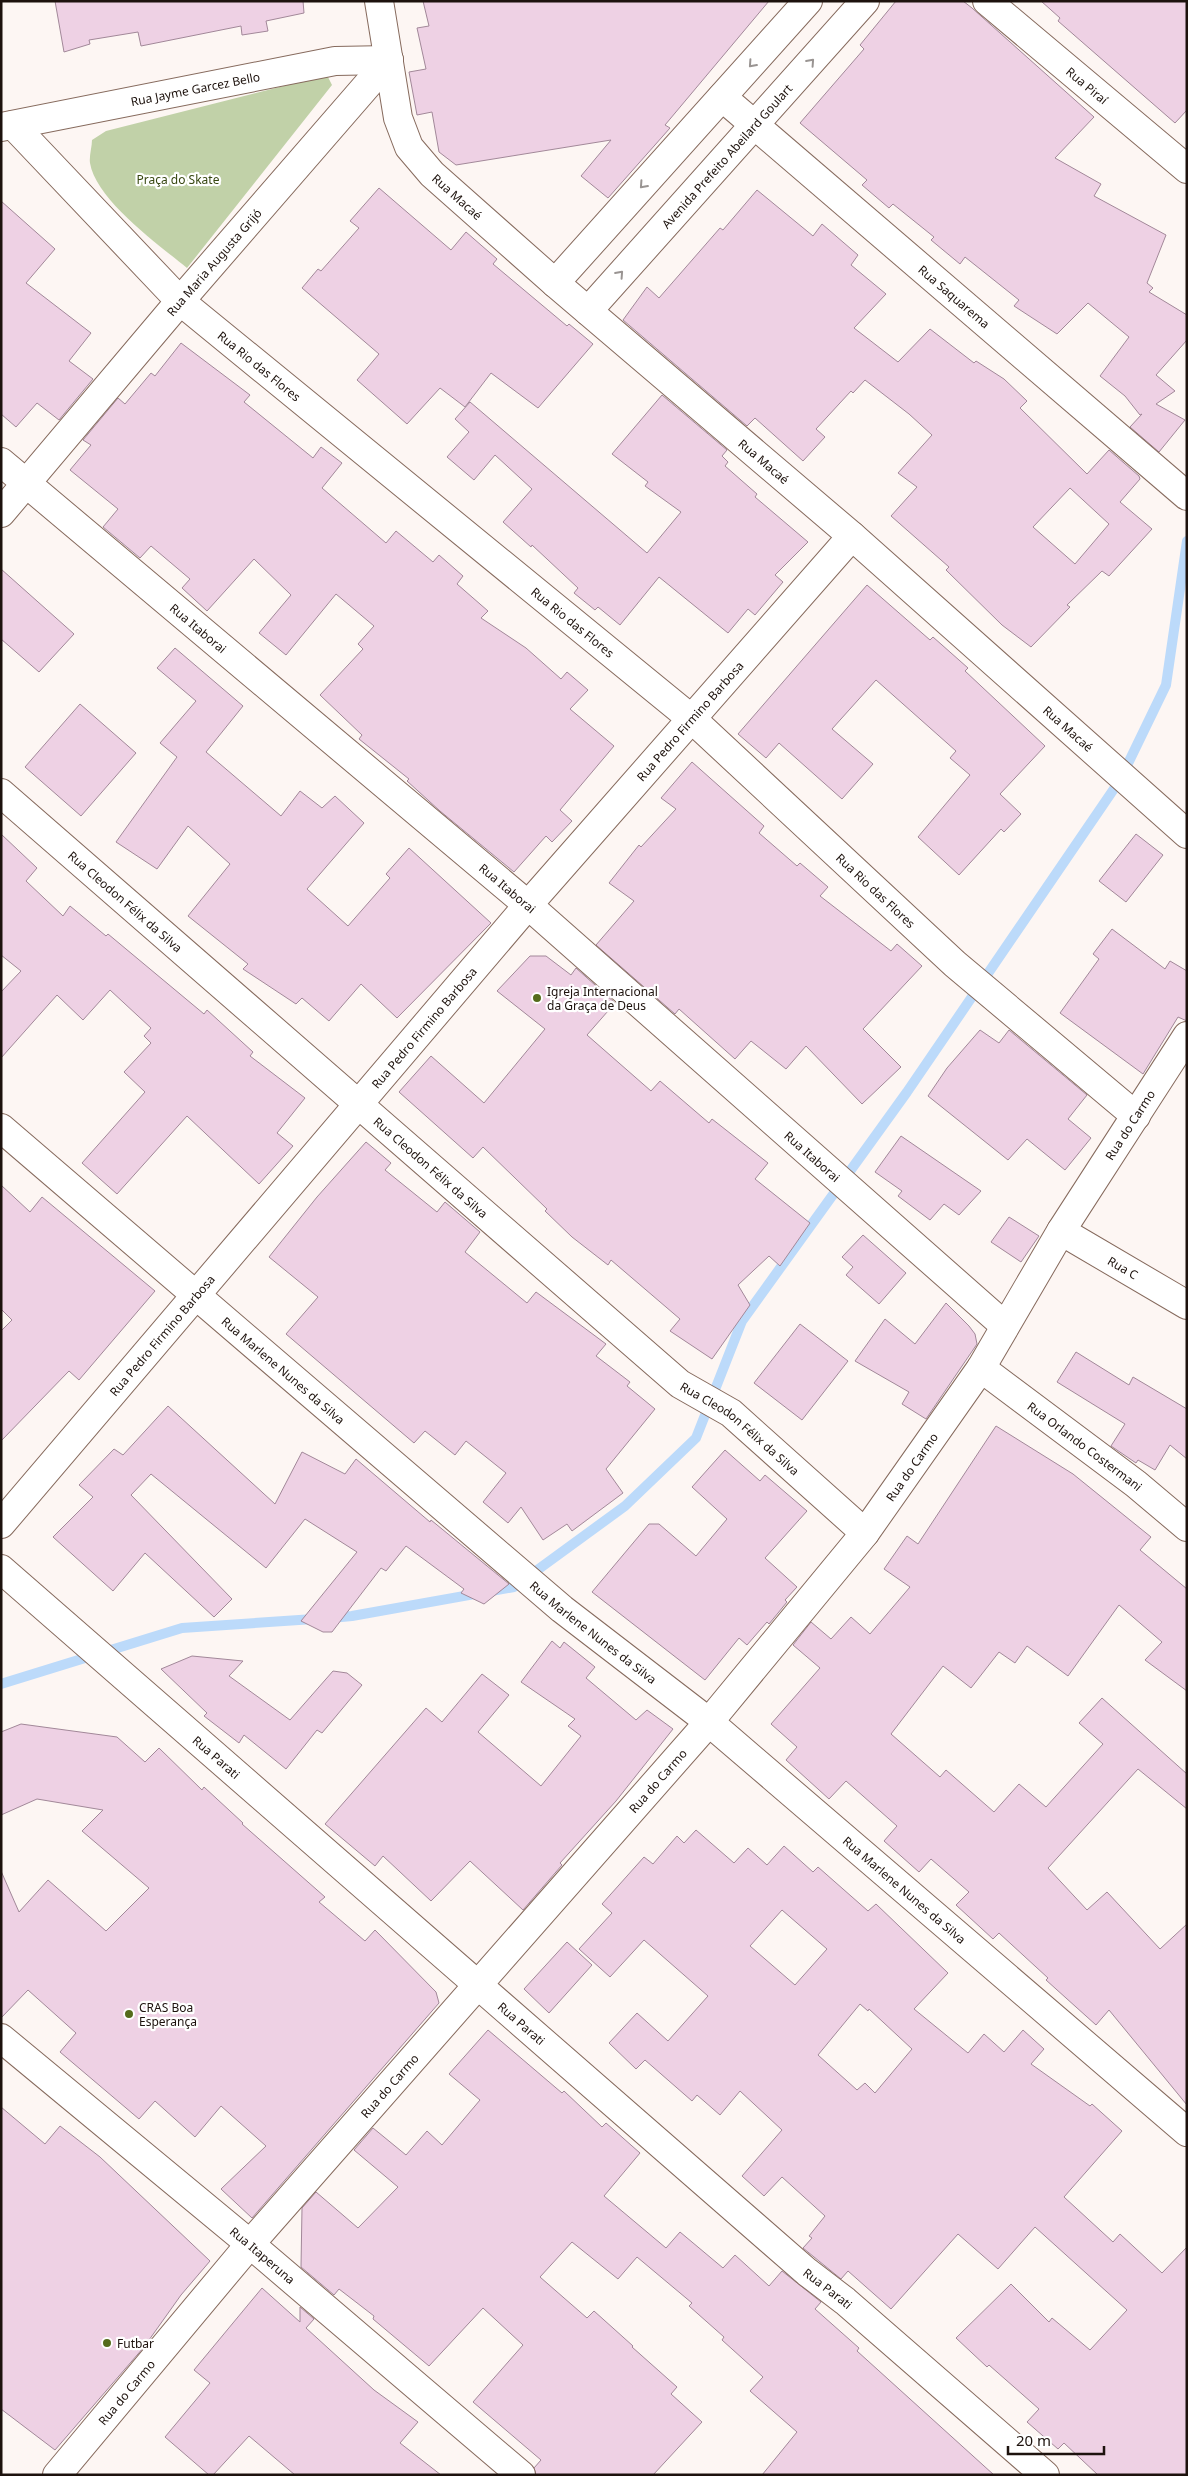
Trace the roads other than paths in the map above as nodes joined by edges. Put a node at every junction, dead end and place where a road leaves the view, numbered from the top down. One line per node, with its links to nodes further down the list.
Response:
1 (379, 1): 5 (street)
2 (808, 1): 6 (street, one-way to 6)
3 (865, 1): 7 (street, Avenida Prefeito Abeilard Goulart, one-way to 3)
4 (987, 1): 9 (street, Rua Piraí)
5 (389, 60): 8 (street, Rua Jayme Garcez Bello); 10 (street, Rua Macaé); 11 (street, Rua Maria Augusta Grijó)
6 (722, 97): 7 (street, Rua Saquarema); 10 (street, one-way to 10)
7 (755, 125): 12 (street, Avenida Prefeito Abeilard Goulart, one-way to 7); 15 (street, Rua Saquarema)
8 (7, 126): 11 (street, Rua Rio das Flores)
9 (1186, 169)
10 (555, 283): 12 (street, Rua Macaé)
11 (180, 301): 14 (street, Rua Maria Augusta Grijó); 18 (street, Rua Rio das Flores)
12 (588, 311): 17 (street, Rua Macaé)
13 (1, 462): 14 (street, Rua Itaborai)
14 (26, 483): 16 (street, Rua Maria Augusta Grijó); 21 (street, Rua Itaborai)
15 (1187, 496)
16 (1, 513)
17 (852, 536): 18 (street, Rua Pedro Firmino Barbosa); 20 (street, Rua Macaé)
18 (693, 720): 21 (street, Rua Pedro Firmino Barbosa); 24 (street, Rua Rio das Flores)
19 (1, 793): 23 (street, Rua Cleodon Félix da Silva)
20 (1187, 834)
21 (528, 905): 23 (street, Rua Pedro Firmino Barbosa); 29 (street, Rua Itaborai)
22 (1187, 1036): 24 (street, Rua do Carmo)
23 (358, 1105): 27 (street, Rua Pedro Firmino Barbosa); 33 (street, Rua Cleodon Félix da Silva)
24 (1136, 1116): 26 (street, Rua do Carmo)
25 (1, 1128): 27 (street, Rua Marlene Nunes da Silva)
26 (1061, 1231): 28 (street, Rua C); 29 (street, Rua do Carmo)
27 (199, 1295): 31 (street, Rua Pedro Firmino Barbosa); 35 (street, Rua Marlene Nunes da Silva)
28 (1187, 1305)
29 (1005, 1326): 30 (street, Rua do Carmo)
30 (981, 1368): 32 (street, Rua Orlando Costermani); 33 (street, Rua do Carmo)
31 (1, 1524)
32 (1187, 1527)
33 (865, 1533): 35 (street, Rua do Carmo)
34 (1, 1569): 36 (street, Rua Parati)
35 (709, 1722): 36 (street, Rua do Carmo); 38 (street, Rua Marlene Nunes da Silva)
36 (476, 1985): 39 (street, Rua do Carmo); 42 (street, Rua Parati)
37 (1, 2038): 39 (street, Rua Itaperuna)
38 (1187, 2132)
39 (250, 2244): 40 (street, Rua do Carmo); 41 (street, Rua Itaperuna)
40 (57, 2475)
41 (520, 2475)
42 (1045, 2475)

